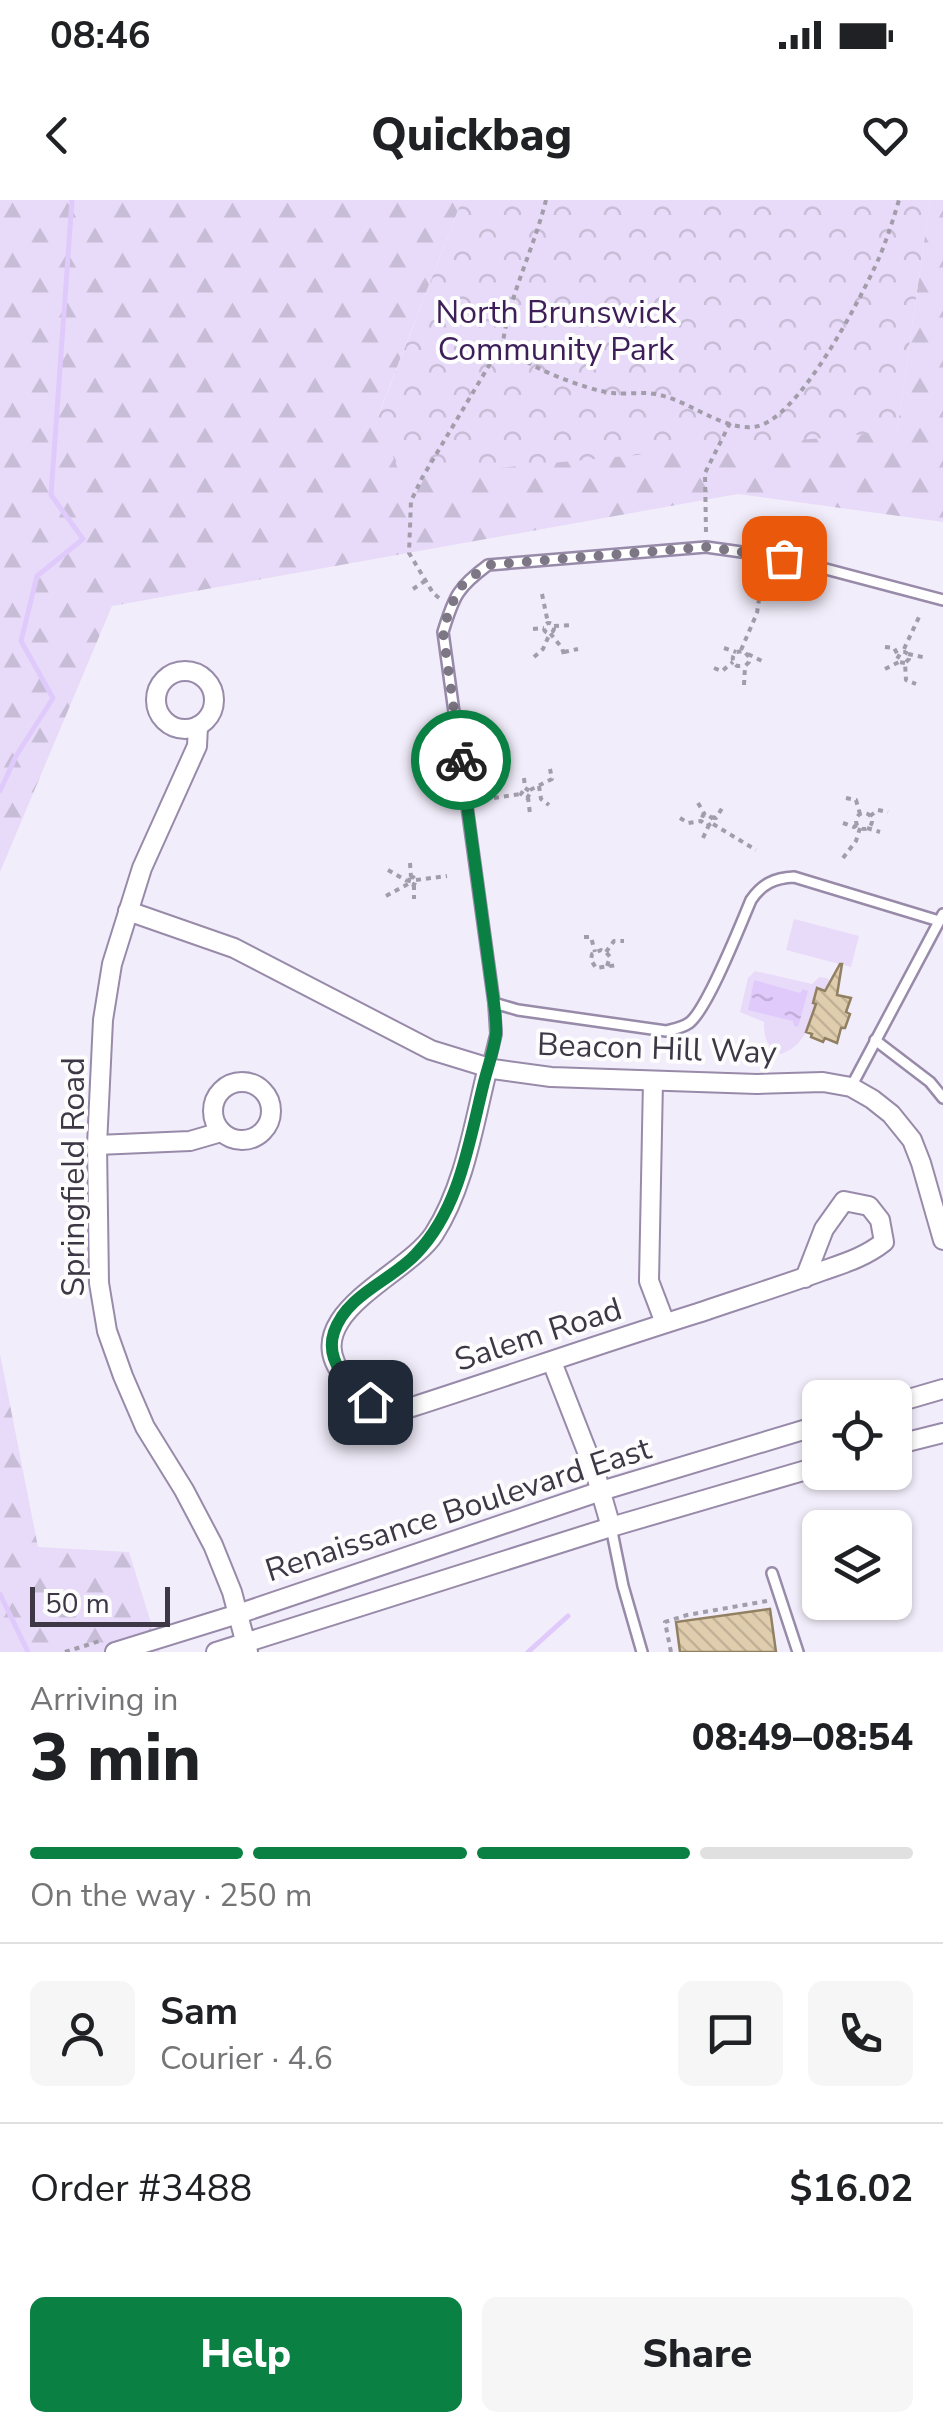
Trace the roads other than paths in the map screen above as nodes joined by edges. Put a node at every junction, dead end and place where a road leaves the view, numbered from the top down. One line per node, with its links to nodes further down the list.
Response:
1 (943, 600): 5 (lane, Salem Road)
2 (198, 726): 3 (street, Springfield Road)
3 (128, 911): 7 (street, Beacon Hill Way); 12 (street, Springfield Road)
4 (941, 918): 5 (lane); 6 (lane)
5 (494, 1003): 7 (lane, Salem Road)
6 (875, 1040): 9 (lane); 10 (lane)
7 (488, 1067): 8 (street, Beacon Hill Way); 16 (street, Salem Road)
8 (653, 1081): 9 (street, Beacon Hill Way); 15 (street)
9 (851, 1087): 13 (street, Beacon Hill Way)
10 (943, 1098)
11 (222, 1132): 12 (street)
12 (97, 1145): 26 (street, Springfield Road)
13 (943, 1240)
14 (805, 1278): 14 (street, Salem Road); 15 (street, Salem Road)
15 (665, 1323): 16 (street, Salem Road)
16 (552, 1362): 23 (street)
17 (943, 1389): 18 (street)
18 (912, 1397)
19 (802, 1430): 23 (street, Renaissance Boulevard East)
20 (943, 1433): 21 (street)
21 (912, 1441)
22 (802, 1471): 24 (street, Renaissance Boulevard East)
23 (600, 1491): 24 (street); 26 (street, Renaissance Boulevard East)
24 (611, 1527): 27 (street, Renaissance Boulevard East); 30 (lane)
25 (772, 1573): 31 (lane)
26 (238, 1614): 27 (street, Springfield Road); 28 (street, Renaissance Boulevard East)
27 (247, 1648): 29 (street, Renaissance Boulevard East)
28 (115, 1652)
29 (216, 1652)
30 (642, 1652)
31 (798, 1652)

